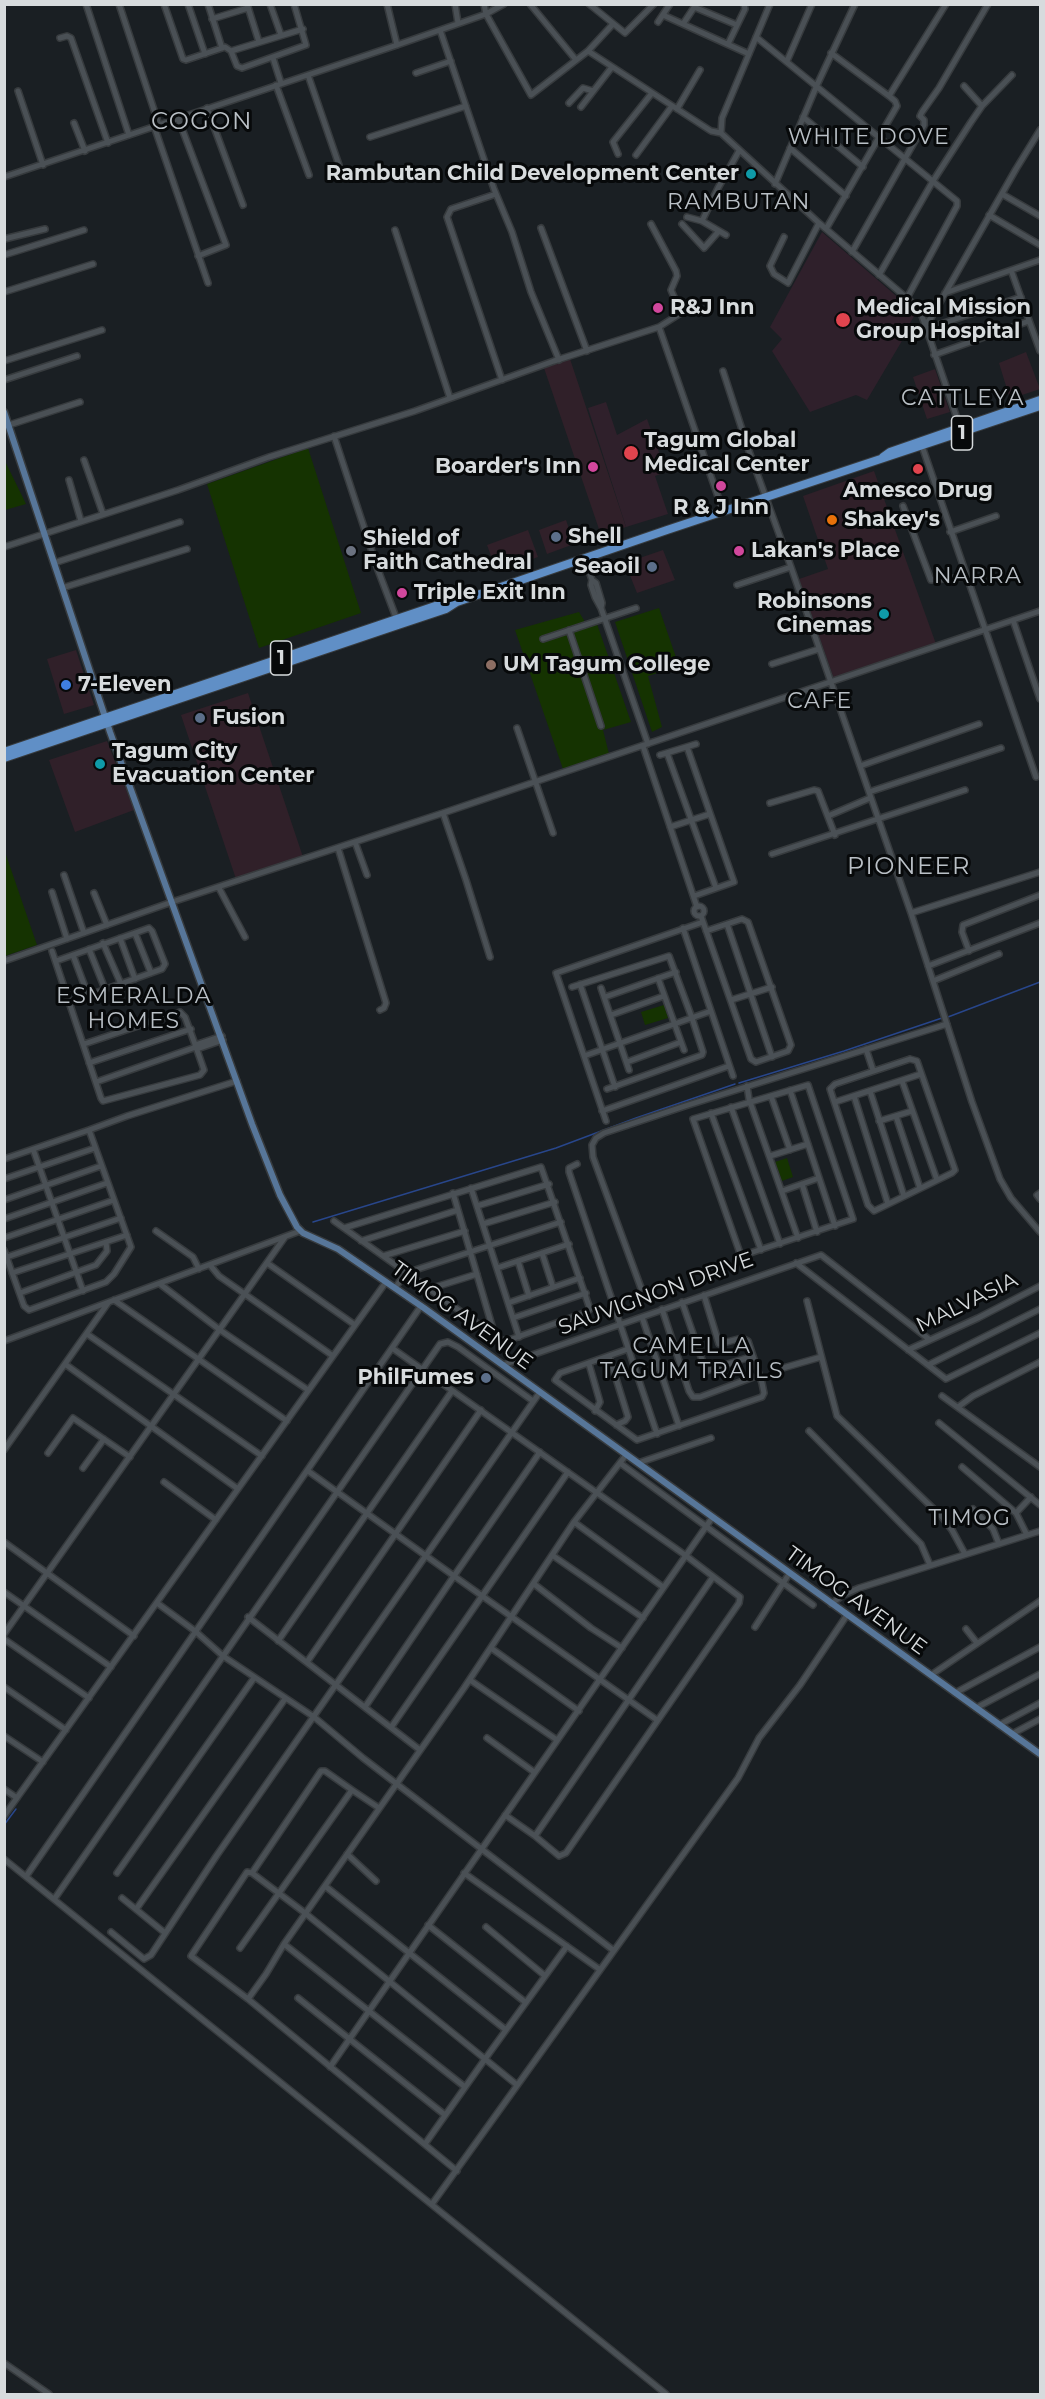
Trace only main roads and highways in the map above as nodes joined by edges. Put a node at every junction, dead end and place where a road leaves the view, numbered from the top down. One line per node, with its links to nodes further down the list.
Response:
1 (1041, 400): 4 (highway, 1)
2 (1041, 406): 4 (highway, 1)
3 (4, 412): 8 (main road)
4 (961, 430): 5 (highway, 1); 5 (highway, 1)
5 (883, 457): 6 (highway, 1)
6 (457, 602): 7 (highway, 1); 7 (highway, 1)
7 (380, 629): 8 (highway, 1)
8 (106, 721): 9 (highway, 1); 12 (main road, TIMOG AVENUE)
9 (22, 749): 10 (highway, 1); 11 (highway, 1)
10 (4, 752)
11 (4, 758)
12 (1041, 1754)

